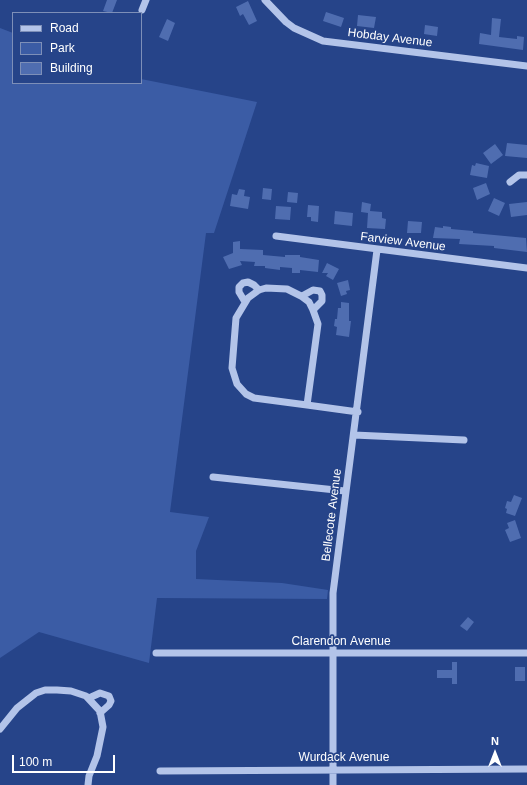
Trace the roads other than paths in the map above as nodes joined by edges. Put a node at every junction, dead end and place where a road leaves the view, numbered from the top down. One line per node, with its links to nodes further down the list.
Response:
1 (146, 0): 3 (street)
2 (265, 0): 4 (street, Hobday Avenue)
3 (142, 10)
4 (527, 66)
5 (527, 175): 6 (street)
6 (510, 182)
7 (276, 236): 8 (street, Farview Avenue)
8 (377, 250): 9 (street, Farview Avenue); 15 (street, Bellecote Avenue)
9 (527, 268)
10 (259, 290): 11 (street); 12 (street); 12 (street)
11 (302, 296): 13 (street); 13 (street)
12 (245, 302): 14 (street)
13 (313, 310): 14 (street)
14 (307, 405): 15 (street)
15 (358, 412): 16 (street, Bellecote Avenue)
16 (354, 435): 17 (street); 19 (street, Bellecote Avenue)
17 (464, 440)
18 (213, 477): 19 (street)
19 (345, 491): 20 (street, Bellecote Avenue)
20 (332, 652): 21 (street, Clarendon Avenue); 22 (street, Clarendon Avenue); 26 (street, Bellecote Avenue)
21 (156, 653)
22 (527, 653)
23 (89, 698): 24 (street); 24 (street); 25 (street)
24 (100, 713): 29 (street)
25 (0, 728)
26 (333, 769): 27 (street, Wurdack Avenue); 28 (street, Wurdack Avenue); 30 (street, Bellecote Avenue)
27 (527, 769)
28 (160, 771)
29 (88, 785)
30 (333, 785)

